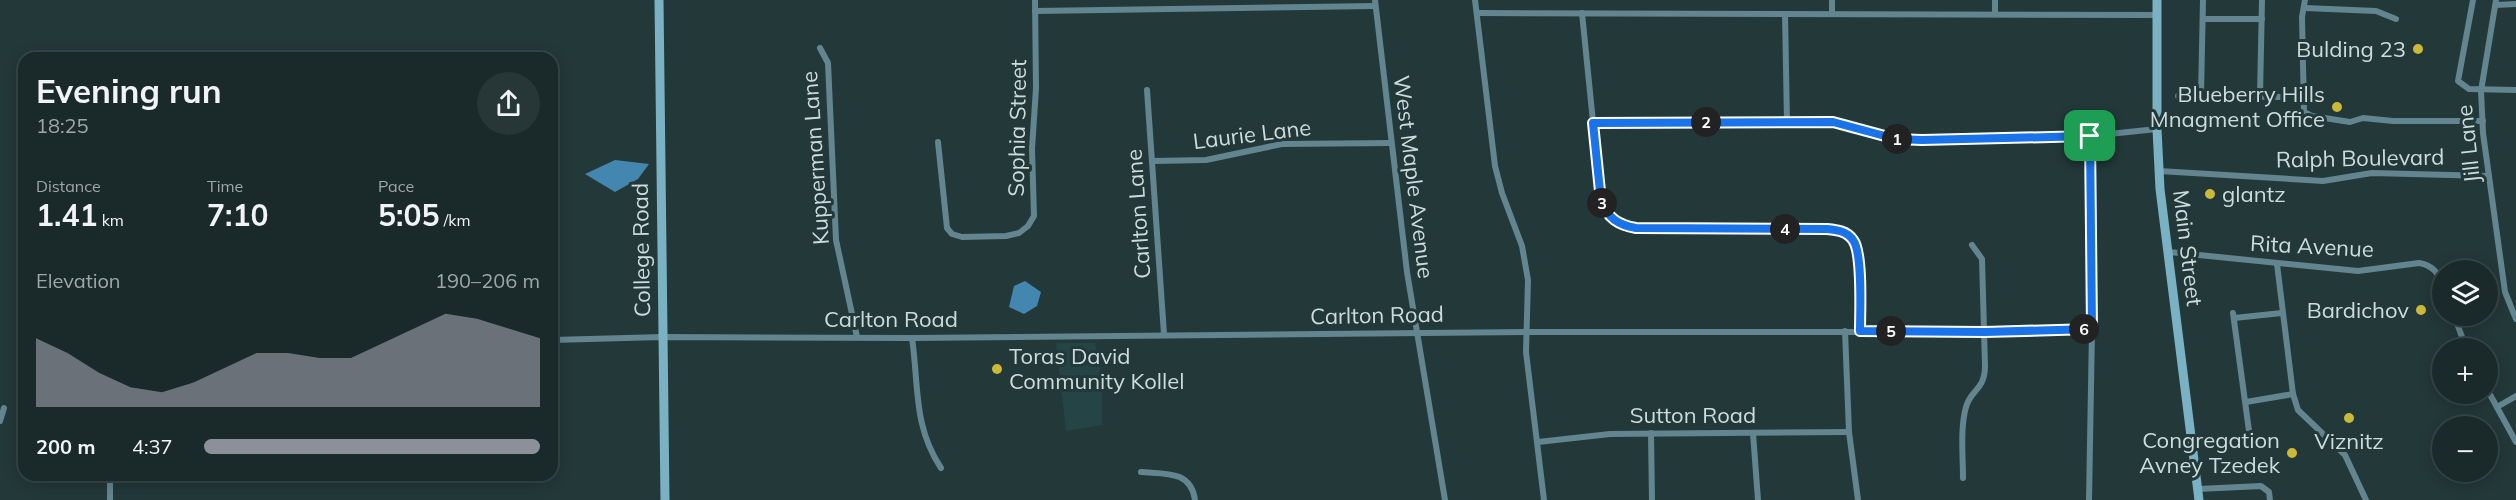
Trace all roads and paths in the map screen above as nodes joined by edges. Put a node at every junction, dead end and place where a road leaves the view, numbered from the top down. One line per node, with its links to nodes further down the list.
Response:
1 (659, 0): 56 (main road, College Road)
2 (1035, 0): 15 (street, Sophia Street)
3 (1475, 0): 16 (street)
4 (1832, 0): 19 (street)
5 (1995, 0): 20 (street)
6 (2157, 0): 21 (main road, Main Street)
7 (2204, 0): 24 (street)
8 (2262, 0): 22 (street)
9 (2305, 0): 14 (street)
10 (2473, 0): 28 (street)
11 (2496, 2): 13 (street); 28 (street, Jill Lane)
12 (1375, 3): 15 (street); 39 (street, West Maple Avenue)
13 (2516, 4)
14 (2305, 8): 23 (street); 33 (street)
15 (1035, 11): 38 (street, Sophia Street)
16 (1477, 13): 17 (street); 52 (street)
17 (1582, 13): 18 (street); 35 (street)
18 (1785, 14): 19 (street); 34 (street)
19 (1832, 14): 20 (street)
20 (1995, 14): 21 (street)
21 (2157, 15): 36 (main road, Main Street)
22 (2262, 19): 24 (street); 31 (street)
23 (2396, 19)
24 (2204, 20): 29 (street)
25 (820, 48): 57 (street, Kupperman Lane)
26 (1147, 90): 40 (street, Carlton Lane)
27 (2516, 90): 28 (street)
28 (2481, 91): 33 (street, Jill Lane)
29 (2201, 95): 30 (street); 31 (street)
30 (2178, 96)
31 (2260, 96): 32 (street)
32 (2283, 97)
33 (2483, 121): 42 (street, Jill Lane)
34 (1787, 122): 35 (street); 37 (street)
35 (1593, 123): 51 (street)
36 (2157, 129): 37 (street); 41 (main road, Main Street)
37 (2090, 136): 49 (street)
38 (938, 142)
39 (1392, 143): 40 (street, Laurie Lane); 54 (street, West Maple Avenue)
40 (1153, 161): 55 (street, Carlton Lane)
41 (2159, 171): 42 (street, Ralph Boulevard); 44 (main road, Main Street)
42 (2489, 176): 48 (street, Jill Lane)
43 (1972, 245): 53 (street)
44 (2169, 252): 45 (street, Rita Avenue); 77 (main road, Main Street)
45 (2277, 264): 46 (street, Rita Avenue); 47 (street)
46 (2432, 268)
47 (2282, 313): 60 (street); 62 (street)
48 (2516, 319)
49 (2092, 329): 53 (street, Carlton Road); 86 (street)
50 (1845, 331): 51 (street, Carlton Road); 52 (street, Carlton Road); 68 (street)
51 (1860, 331): 53 (street, Carlton Road)
52 (1526, 332): 54 (street, Carlton Road); 71 (street)
53 (1985, 332): 75 (street)
54 (1417, 333): 55 (street, Carlton Road); 81 (street, West Maple Avenue)
55 (1164, 334): 58 (street, Carlton Road)
56 (662, 337): 57 (street, Carlton Road); 59 (street, Carlton Road); 79 (main road, College Road)
57 (857, 337): 58 (street, Carlton Road)
58 (912, 338): 73 (street)
59 (558, 339)
60 (2294, 394): 62 (street); 89 (street)
61 (2516, 396): 64 (street)
62 (2246, 402): 67 (street)
63 (2495, 404): 64 (street)
64 (2497, 407): 72 (street)
65 (4, 408): 66 (street)
66 (0, 421)
67 (2249, 431)
68 (1849, 432): 70 (street, Sutton Road); 85 (street)
69 (1651, 433): 70 (street, Sutton Road); 71 (street, Sutton Road); 83 (street)
70 (1753, 433): 84 (street)
71 (1538, 442): 82 (street)
72 (2516, 442)
73 (941, 468)
74 (1141, 472): 80 (street)
75 (1963, 478)
76 (110, 481): 78 (street)
77 (2198, 489): 87 (main road, Main Street); 88 (street)
78 (110, 500)
79 (665, 500)
80 (1195, 500)
81 (1445, 500)
82 (1544, 500)
83 (1652, 500)
84 (1758, 500)
85 (1858, 500)
86 (2089, 500)
87 (2199, 500)
88 (2271, 500)
89 (2366, 500)

